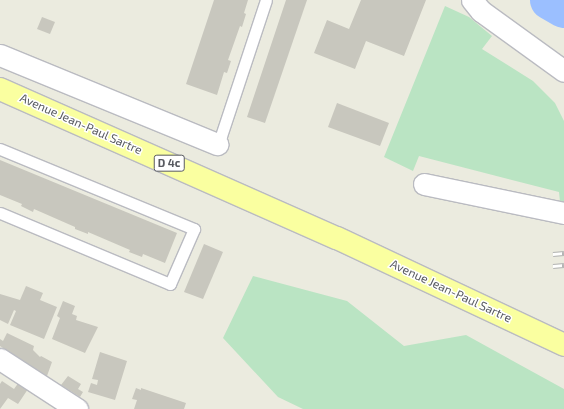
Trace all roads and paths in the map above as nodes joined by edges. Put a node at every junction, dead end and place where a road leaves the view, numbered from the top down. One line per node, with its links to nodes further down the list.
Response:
1 (266, 0): 7 (lane)
2 (472, 0): 4 (street)
3 (0, 56): 7 (street)
4 (564, 71)
5 (0, 89): 12 (main road, Avenue Jean-Paul Sartre / D 4c)
6 (0, 104): 12 (main road, Avenue Jean-Paul Sartre / D 4c)
7 (217, 144)
8 (0, 149): 10 (lane)
9 (424, 184): 11 (street)
10 (0, 213)
11 (564, 213)
12 (337, 238): 13 (main road, Avenue Jean-Paul Sartre / D 4c)
13 (564, 345)
14 (0, 359): 15 (street)
15 (77, 409)

